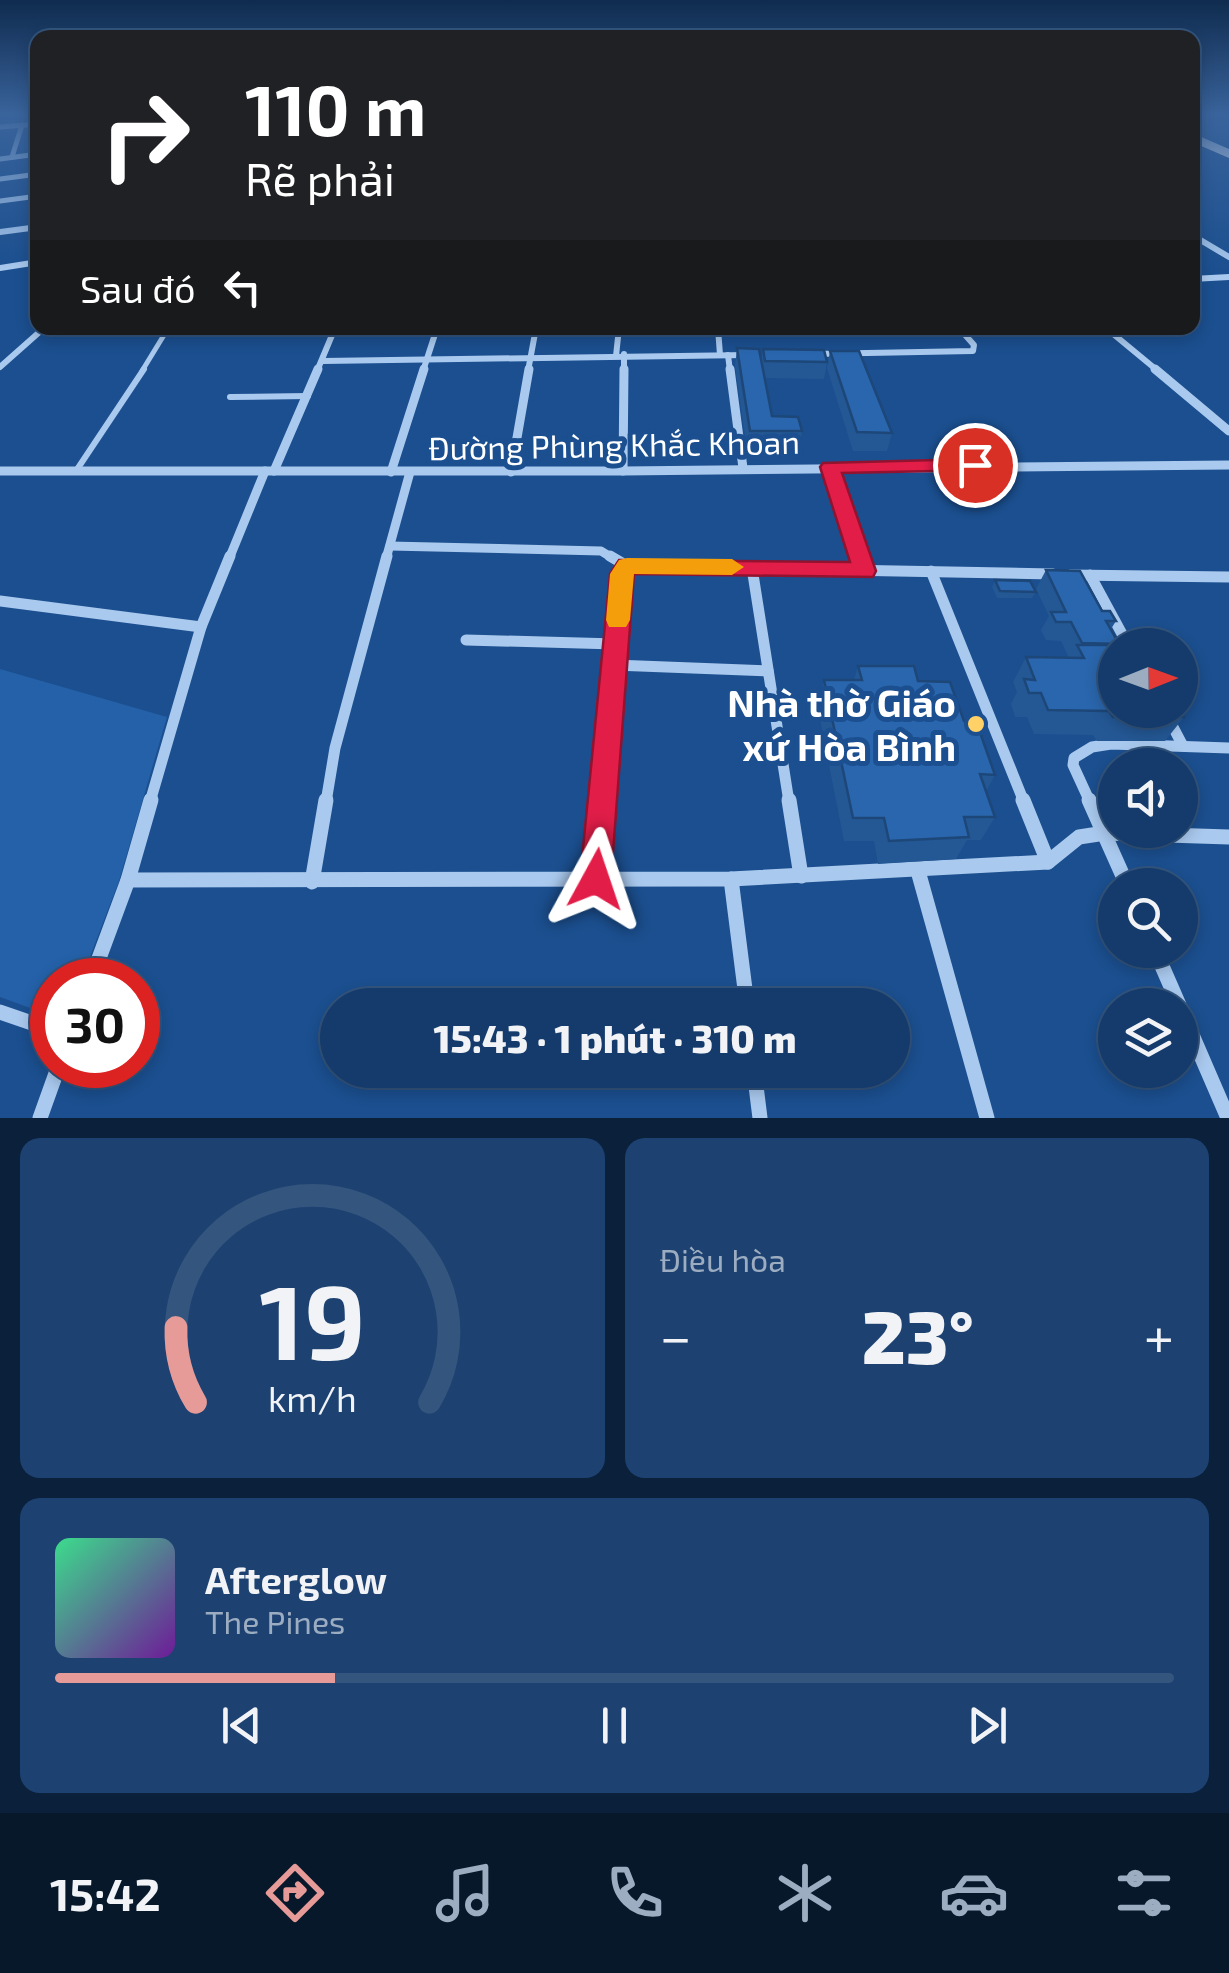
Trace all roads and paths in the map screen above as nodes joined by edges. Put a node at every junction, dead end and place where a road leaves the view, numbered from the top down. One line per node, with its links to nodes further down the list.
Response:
1 (30, 175): 2 (street)
2 (0, 178)
3 (30, 197): 4 (street)
4 (0, 201)
5 (30, 228): 6 (street)
6 (0, 232)
7 (1200, 240): 8 (street)
8 (1229, 256)
9 (30, 263): 10 (street)
10 (0, 268)
11 (1229, 277): 12 (street)
12 (1200, 279)
13 (36, 335): 29 (street)
14 (332, 335): 28 (street)
15 (435, 335): 27 (street)
16 (534, 335): 26 (street)
17 (619, 335): 24 (street)
18 (720, 335): 25 (street)
19 (965, 335): 23 (street)
20 (1114, 335): 32 (street)
21 (164, 336): 37 (lane)
22 (768, 354): 25 (street)
23 (807, 354)
24 (620, 355): 25 (street); 26 (street); 39 (street)
25 (724, 355): 35 (street)
26 (530, 356): 27 (street); 42 (street)
27 (428, 358): 28 (street); 40 (street)
28 (323, 361): 30 (street)
29 (0, 367)
30 (308, 396): 31 (lane); 38 (street)
31 (230, 397)
32 (1229, 431)
33 (1229, 465): 34 (street, Đường Phùng Khắc Khoan)
34 (830, 467): 35 (street, Đường Phùng Khắc Khoan); 46 (street)
35 (744, 468): 39 (street, Đường Phùng Khắc Khoan)
36 (0, 470): 37 (street, Đường Phùng Khắc Khoan)
37 (76, 471): 38 (street, Đường Phùng Khắc Khoan)
38 (270, 471): 40 (street, Đường Phùng Khắc Khoan); 51 (street)
39 (622, 471): 42 (street, Đường Phùng Khắc Khoan)
40 (391, 472): 41 (street, Đường Phùng Khắc Khoan)
41 (410, 472): 42 (street, Đường Phùng Khắc Khoan); 43 (street)
42 (510, 472)
43 (390, 546): 44 (street); 70 (street)
44 (627, 566): 45 (street); 54 (street)
45 (752, 568): 46 (street); 56 (street)
46 (864, 571): 47 (street)
47 (931, 571): 48 (street); 64 (street)
48 (1090, 575): 49 (street); 52 (street)
49 (1229, 577)
50 (0, 601): 51 (street)
51 (201, 627): 69 (street)
52 (1119, 628)
53 (466, 640): 54 (street)
54 (616, 644): 55 (street)
55 (614, 665): 56 (street); 67 (street)
56 (768, 671): 66 (street)
57 (1174, 728): 58 (street)
58 (1184, 746): 59 (street); 60 (street)
59 (1229, 748)
60 (1098, 820)
61 (1098, 834): 64 (street)
62 (1198, 836): 63 (street)
63 (1229, 837)
64 (1048, 862): 65 (street)
65 (918, 871): 66 (street); 80 (street)
66 (801, 876): 68 (street)
67 (596, 879): 68 (street); 70 (street)
68 (732, 879): 72 (street)
69 (128, 880): 70 (street); 71 (street)
70 (312, 882)
71 (99, 958)
72 (744, 988)
73 (0, 1012): 74 (street)
74 (30, 1022)
75 (1198, 1048): 81 (street)
76 (51, 1088): 78 (street)
77 (756, 1088): 79 (street)
78 (40, 1118)
79 (760, 1118)
80 (987, 1118)
81 (1228, 1118)

